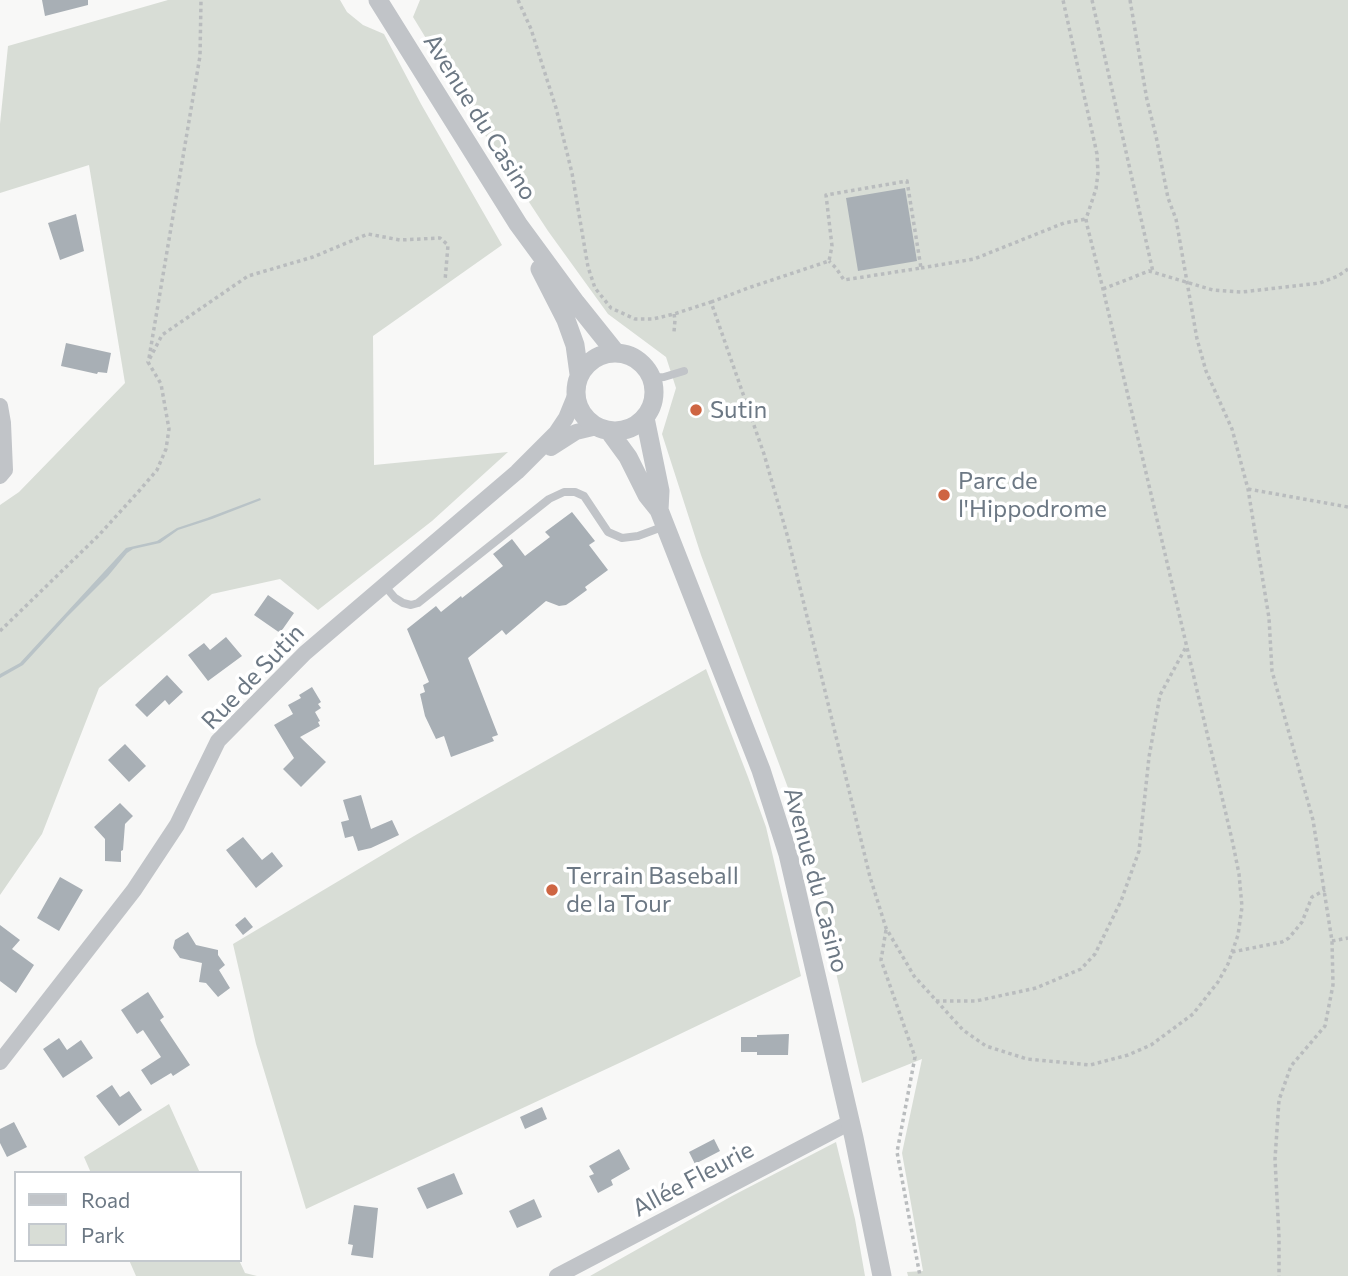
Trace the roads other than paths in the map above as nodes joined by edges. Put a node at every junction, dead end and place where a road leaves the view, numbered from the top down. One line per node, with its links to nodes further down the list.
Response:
1 (378, 0): 2 (street, Avenue du Casino)
2 (518, 224): 3 (street); 5 (street)
3 (617, 353): 5 (street); 6 (street)
4 (684, 371): 6 (lane)
5 (579, 374): 7 (street)
6 (651, 377): 9 (street)
7 (575, 396): 10 (street); 11 (street, Rue de Sutin)
8 (0, 406): 12 (street)
9 (645, 418): 10 (street); 13 (street)
10 (603, 429): 11 (street, Rue de Sutin); 13 (street)
11 (517, 472): 14 (street, Rue de Sutin)
12 (0, 476)
13 (662, 518): 14 (lane); 16 (street, Avenue du Casino)
14 (384, 585): 15 (street, Rue de Sutin)
15 (0, 1062)
16 (851, 1125): 17 (street, Allée Fleurie); 18 (street, Avenue du Casino)
17 (557, 1276)
18 (882, 1276)

